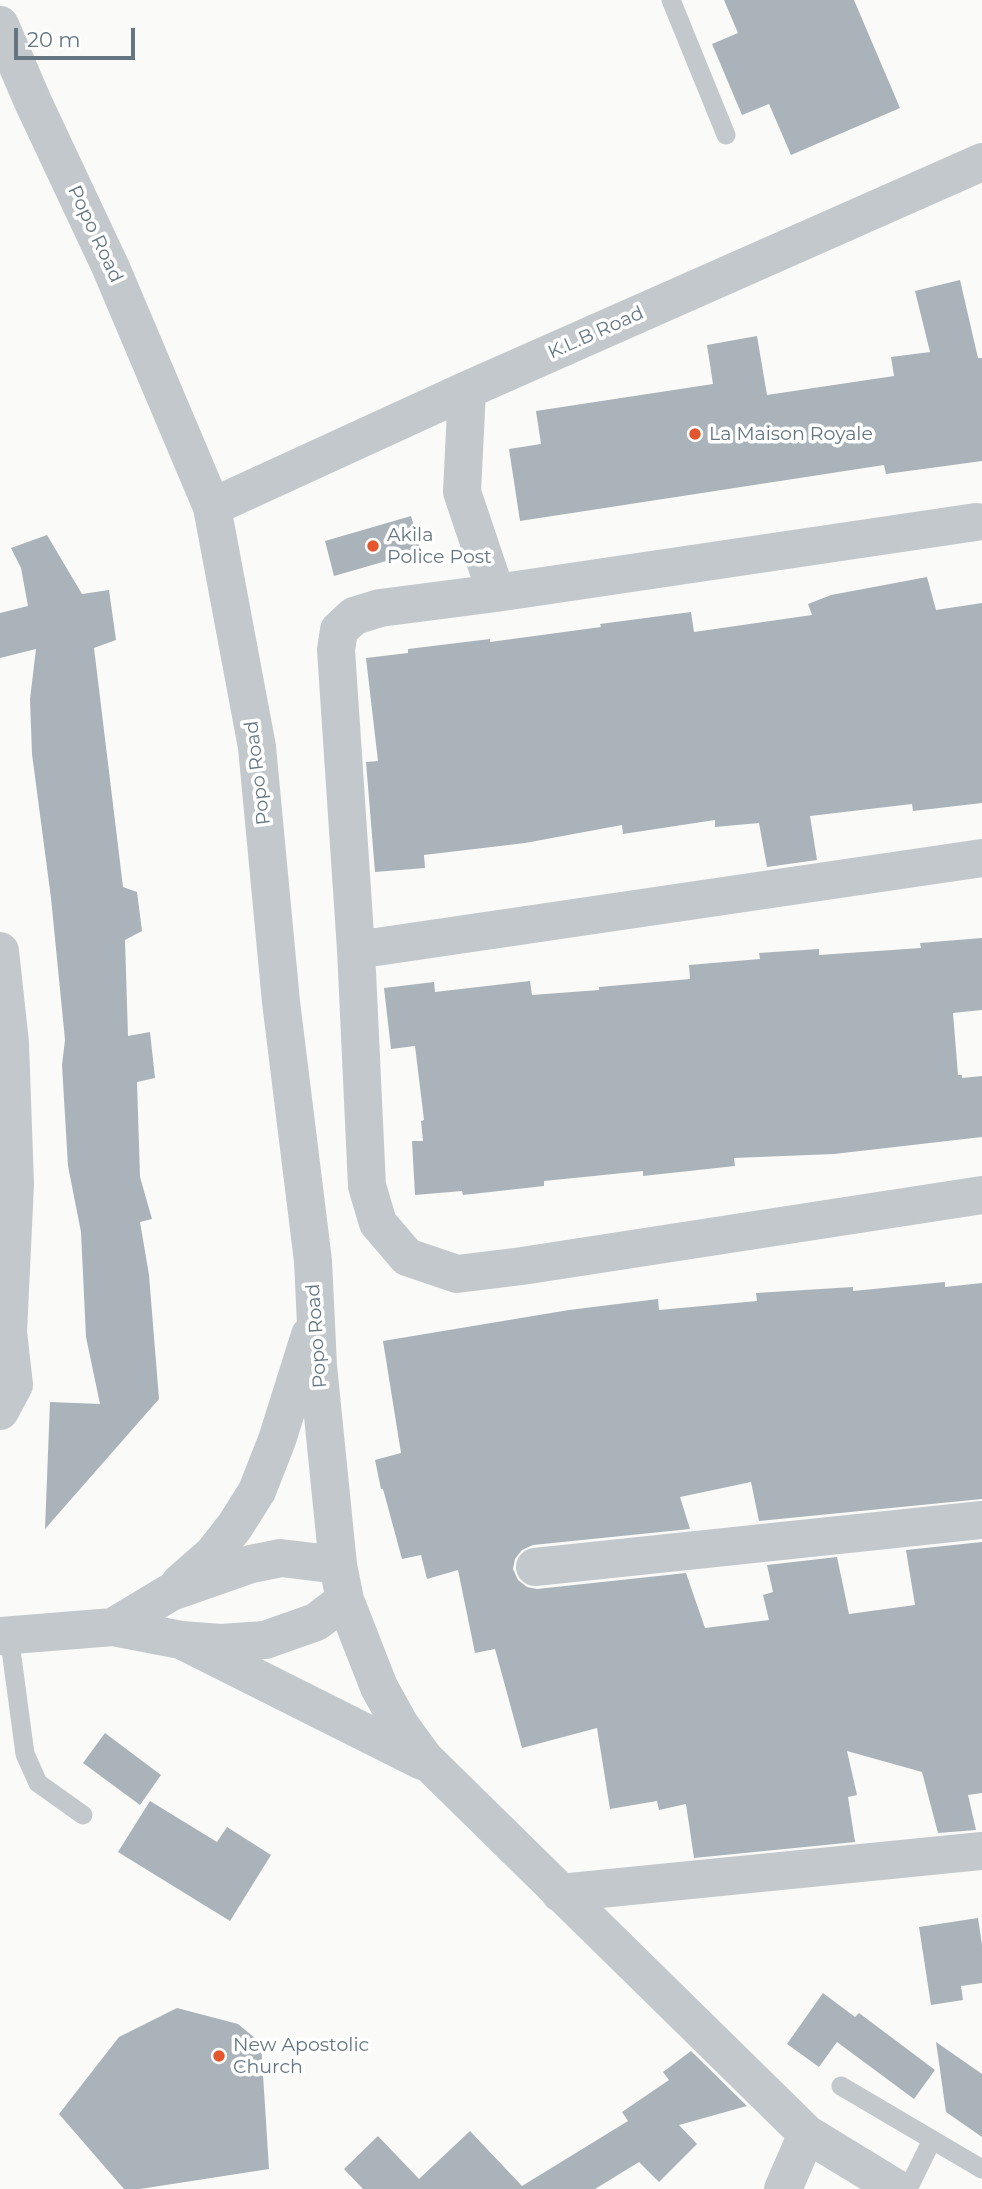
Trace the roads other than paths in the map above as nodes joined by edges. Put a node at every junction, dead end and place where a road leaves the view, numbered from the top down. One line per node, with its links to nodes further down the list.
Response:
1 (671, 0): 4 (lane)
2 (0, 25): 3 (street, Popo Road)
3 (17, 104): 7 (street, Popo Road)
4 (726, 135)
5 (982, 162): 6 (street, K.L.B Road)
6 (467, 390): 7 (street, K.L.B Road); 9 (street)
7 (212, 507): 14 (street, Popo Road)
8 (976, 522): 9 (street)
9 (496, 593): 11 (street)
10 (982, 858): 11 (street)
11 (356, 950): 13 (street)
12 (0, 951): 15 (street)
13 (982, 1195)
14 (315, 1315): 18 (street, Popo Road); 19 (street)
15 (0, 1411)
16 (982, 1520): 17 (street)
17 (535, 1567)
18 (342, 1582): 19 (street); 22 (street); 23 (street, Popo Road)
19 (171, 1592): 20 (street)
20 (113, 1627): 21 (street); 22 (street)
21 (4, 1636): 24 (lane)
22 (181, 1640): 23 (street)
23 (435, 1769): 26 (street)
24 (83, 1815)
25 (982, 1851): 26 (street)
26 (560, 1893): 28 (street)
27 (841, 2086): 29 (lane)
28 (807, 2134): 31 (street); 32 (street)
29 (932, 2140): 30 (lane); 33 (lane)
30 (982, 2169)
31 (783, 2189)
32 (897, 2189)
33 (908, 2189)

